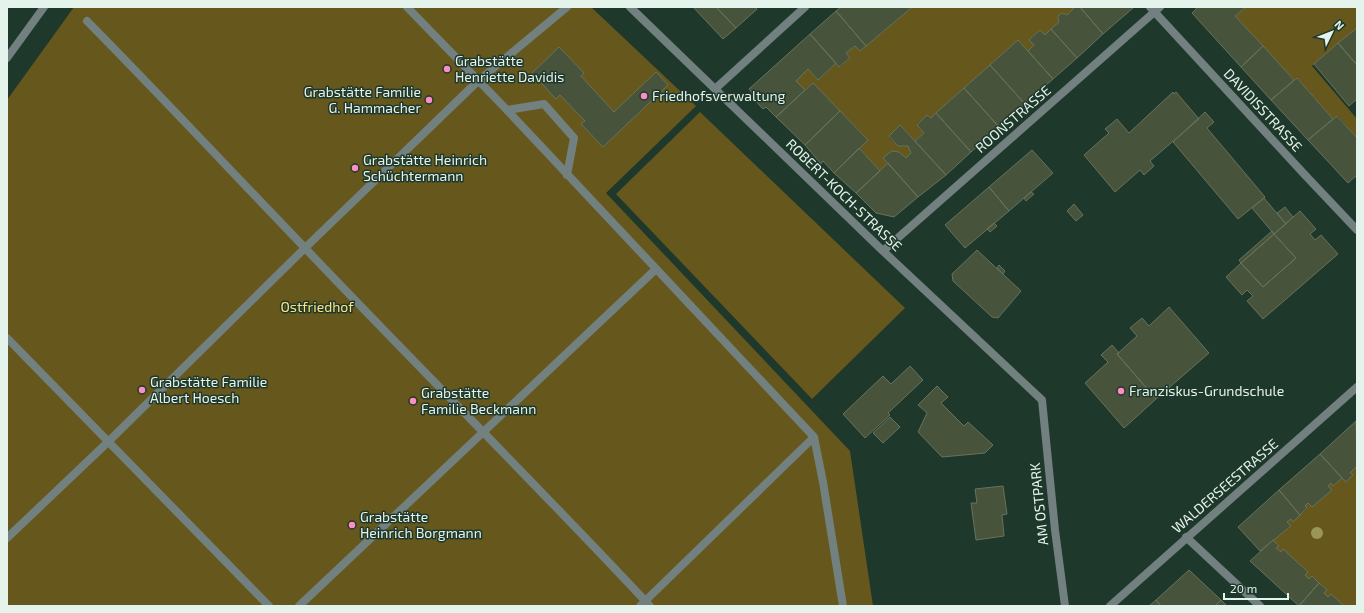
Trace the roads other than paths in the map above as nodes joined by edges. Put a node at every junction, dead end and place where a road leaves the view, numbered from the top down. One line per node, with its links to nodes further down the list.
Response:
1 (44, 7): 8 (street)
2 (407, 7): 9 (street)
3 (566, 7): 9 (street)
4 (630, 7): 10 (street, ROBERT-KOCH-STRASSE)
5 (805, 7): 10 (street)
6 (1155, 9): 13 (street, DAVIDISSTRASSE); 15 (street, ROONSTRASSE)
7 (87, 22): 14 (street)
8 (7, 58)
9 (478, 81): 11 (street); 14 (street)
10 (715, 89): 15 (street, ROBERT-KOCH-STRASSE)
11 (507, 110): 12 (street); 12 (street)
12 (567, 175): 16 (street)
13 (1357, 230)
14 (305, 248): 20 (street); 22 (street)
15 (883, 251): 19 (street, ROBERT-KOCH-STRASSE)
16 (656, 269): 20 (street); 21 (street)
17 (7, 338): 22 (street)
18 (1357, 387): 23 (street, WALDERSEESTRASSE)
19 (1042, 400): 29 (street, AM OSTPARK)
20 (484, 432): 25 (street); 27 (street)
21 (814, 437): 25 (street); 28 (street)
22 (109, 441): 24 (street); 26 (street)
23 (1186, 537): 30 (street, WALDERSEESTRASSE); 31 (street)
24 (7, 538)
25 (645, 604)
26 (268, 606)
27 (299, 606)
28 (843, 606)
29 (1065, 606)
30 (1110, 606)
31 (1260, 606)

